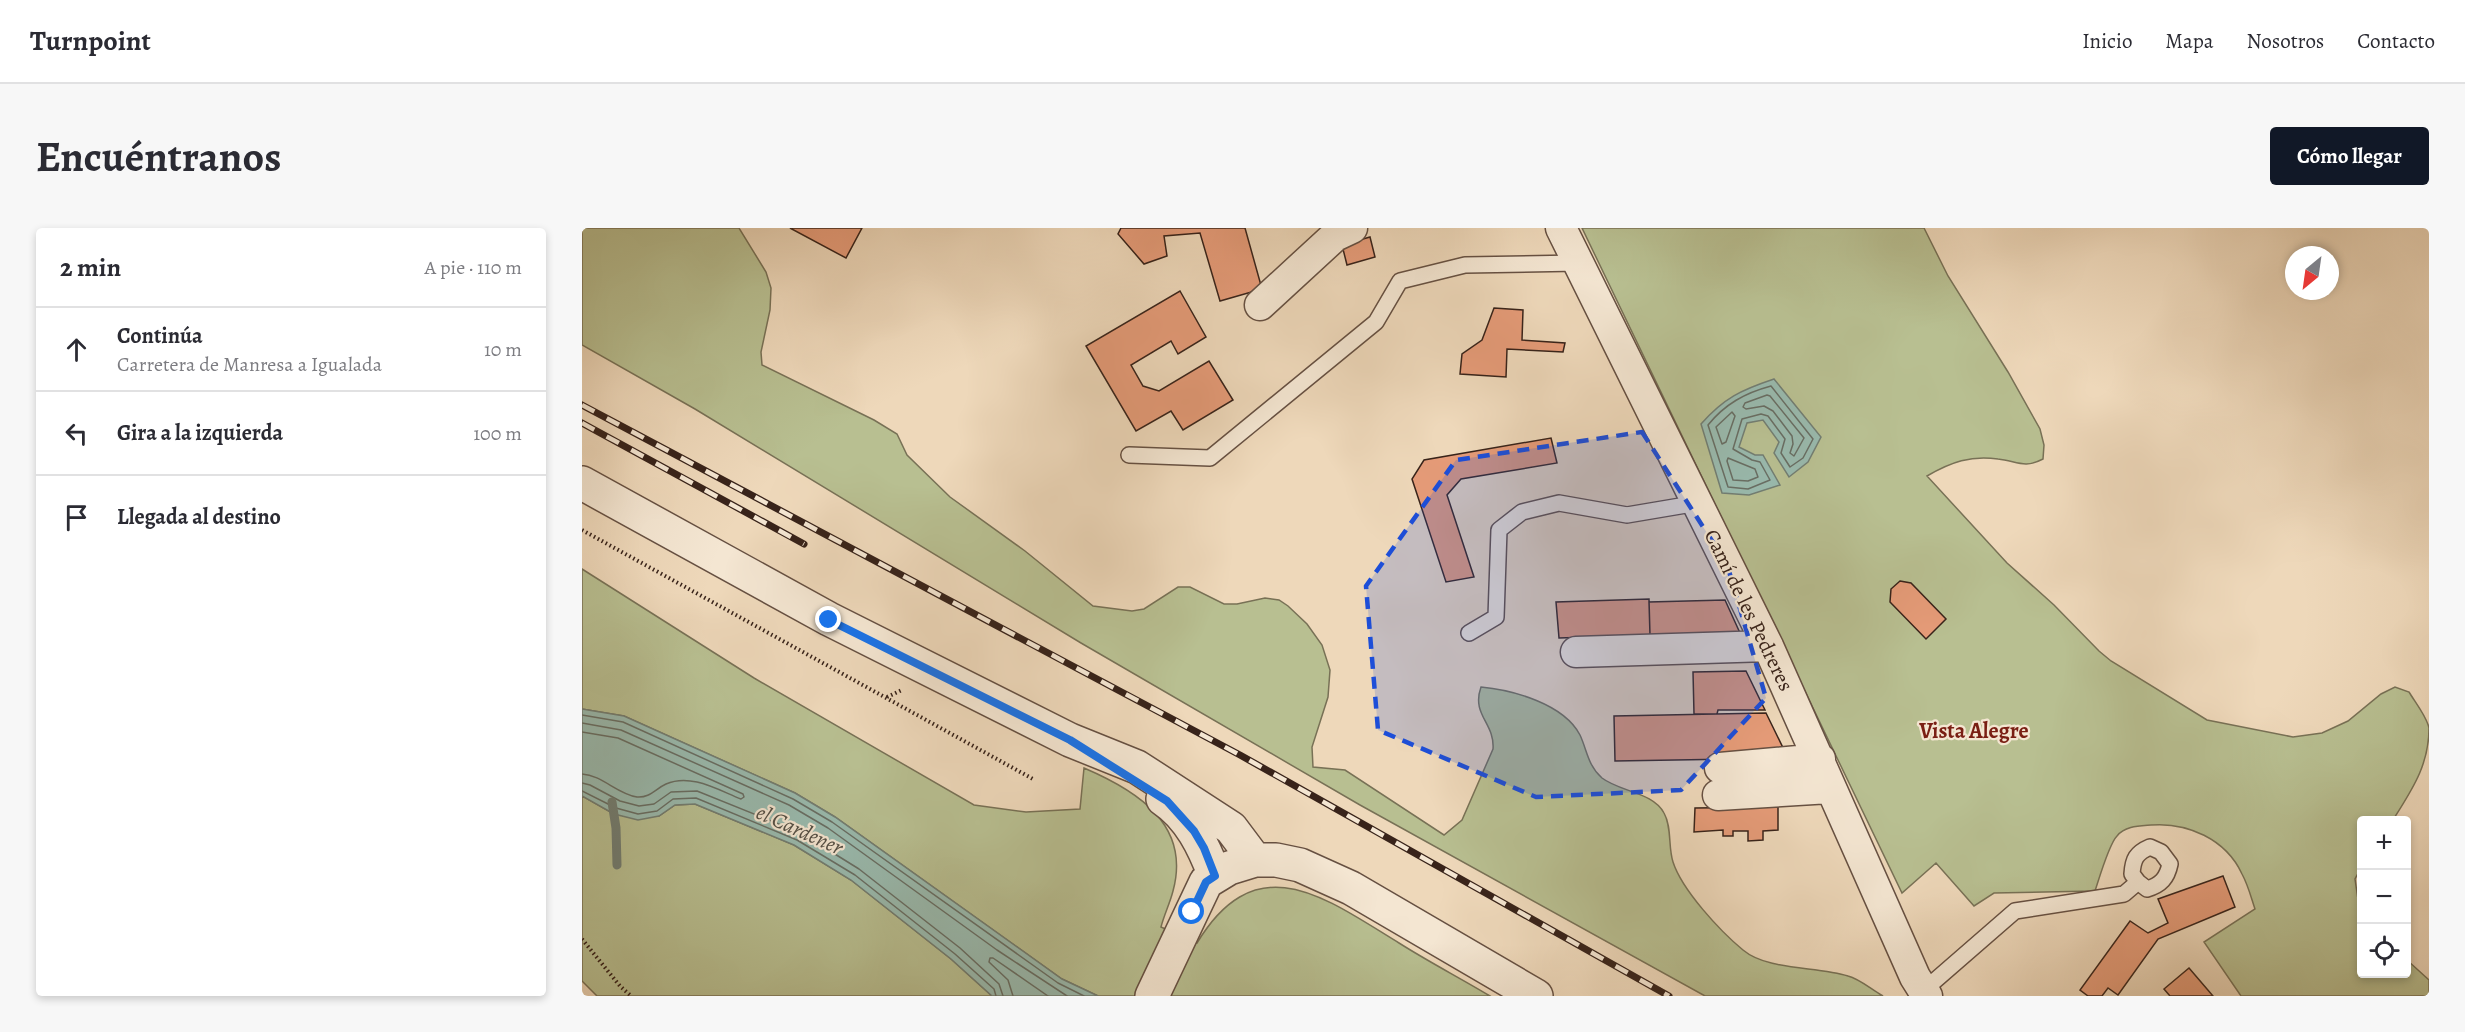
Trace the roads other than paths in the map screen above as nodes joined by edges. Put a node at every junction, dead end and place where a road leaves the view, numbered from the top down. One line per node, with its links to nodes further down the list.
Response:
1 (1353, 228): 4 (street)
2 (1562, 228): 3 (street, Camí de les Pedreres)
3 (1578, 263): 5 (lane); 7 (street, Camí de les Pedreres)
4 (1260, 305)
5 (1130, 455)
6 (582, 483): 11 (street)
7 (1698, 503): 8 (lane); 9 (street, Camí de les Pedreres)
8 (1469, 633)
9 (1768, 646): 10 (street); 12 (street, Camí de les Pedreres)
10 (1576, 652)
11 (1070, 740): 14 (street); 15 (street)
12 (1820, 759): 13 (street, Camí de les Pedreres); 13 (street)
13 (1830, 788): 17 (street, Camí de les Pedreres)
14 (1254, 860): 15 (street); 19 (street)
15 (1215, 876): 18 (street)
16 (2138, 882): 17 (lane)
17 (1925, 993)
18 (1152, 996)
19 (1536, 996)

